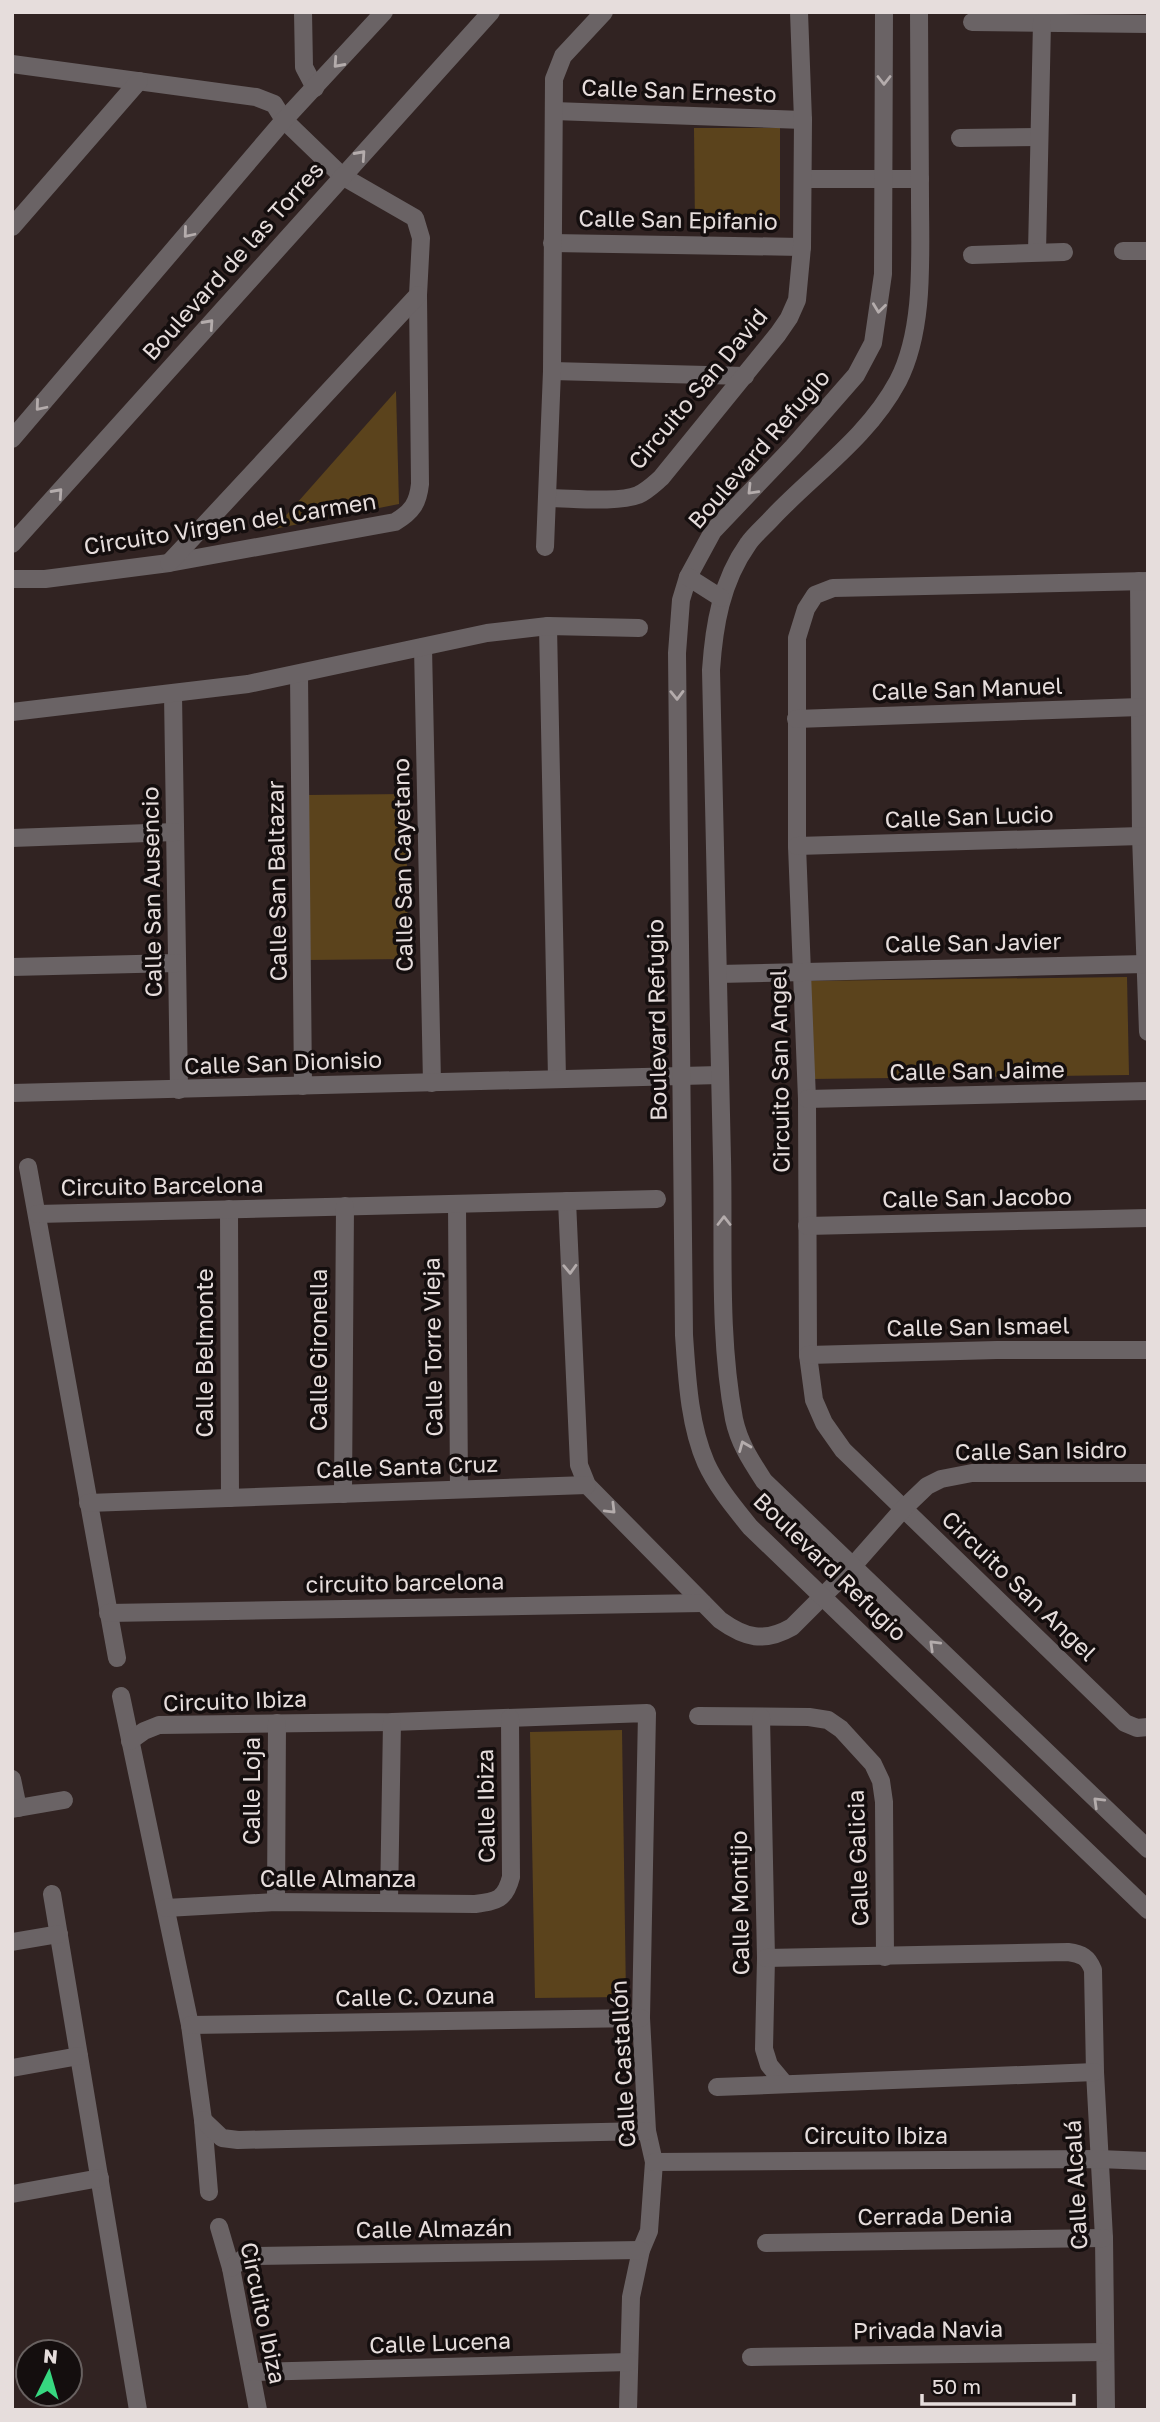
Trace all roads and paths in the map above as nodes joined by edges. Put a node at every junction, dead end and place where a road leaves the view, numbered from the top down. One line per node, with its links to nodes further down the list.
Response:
1 (303, 12): 13 (street)
2 (384, 12): 13 (street, one-way to 13)
3 (491, 12): 19 (street, Boulevard de las Torres, one-way to 3)
4 (604, 12): 14 (street)
5 (799, 12): 16 (street, Circuito San David)
6 (884, 12): 22 (street, Boulevard Refugio, one-way to 22)
7 (919, 12): 21 (street, Boulevard Refugio)
8 (972, 22): 9 (street)
9 (1042, 22): 10 (street); 17 (street)
10 (1148, 24)
11 (12, 64): 12 (street, Circuito Virgen del Carmen)
12 (139, 81): 15 (street, Circuito Virgen del Carmen); 23 (street)
13 (314, 89): 15 (street)
14 (554, 111): 16 (street, Calle San Ernesto); 24 (street)
15 (284, 120): 19 (street, Circuito Virgen del Carmen); 34 (street, one-way to 34)
16 (803, 120): 20 (street, Circuito San David)
17 (1039, 137): 18 (street); 28 (street)
18 (960, 138)
19 (342, 176): 31 (street, Circuito Virgen del Carmen); 36 (street, Boulevard de las Torres, one-way to 19)
20 (803, 179): 22 (street); 25 (street, Circuito San David)
21 (920, 179): 22 (street); 42 (street, Boulevard Refugio)
22 (884, 180): 39 (street, Boulevard Refugio, one-way to 39)
23 (12, 227)
24 (552, 243): 25 (street, Calle San Epifanio); 32 (street)
25 (802, 247): 33 (street, Circuito San David)
26 (1123, 251): 27 (street)
27 (1148, 251)
28 (1037, 252): 29 (street); 30 (street)
29 (1064, 252)
30 (972, 255)
31 (418, 295): 38 (street); 38 (street, Circuito Virgen del Carmen)
32 (552, 370): 33 (street); 35 (street)
33 (745, 376): 35 (street, Circuito San David)
34 (12, 439)
35 (548, 498): 37 (street)
36 (12, 544)
37 (545, 547)
38 (169, 562): 40 (street, Circuito Virgen del Carmen)
39 (688, 577): 42 (street); 62 (street, Boulevard Refugio, one-way to 62)
40 (12, 579)
41 (1144, 581): 48 (street, Circuito San Angel); 50 (street, Circuito San Angel)
42 (721, 598): 59 (street, Boulevard Refugio)
43 (548, 626): 44 (street); 45 (street); 63 (street)
44 (639, 628)
45 (423, 647): 46 (street); 64 (street, Calle San Cayetano)
46 (299, 674): 47 (street); 65 (street, Calle San Baltazar)
47 (173, 694): 49 (street); 51 (street, Calle San Ausencio)
48 (1140, 707): 50 (street, Calle San Manuel); 52 (street, Circuito San Angel)
49 (12, 712)
50 (796, 719): 54 (street, Circuito San Angel)
51 (175, 832): 53 (street); 55 (street, Calle San Ausencio)
52 (1141, 836): 54 (street, Calle San Lucio); 56 (street, Circuito San Angel)
53 (12, 838)
54 (797, 846): 58 (street, Circuito San Angel)
55 (177, 963): 57 (street); 66 (street, Calle San Ausencio)
56 (1145, 964): 58 (street, Calle San Javier); 60 (street, Circuito San Angel)
57 (12, 967)
58 (803, 971): 59 (street, Calle San Javier); 69 (street, Circuito San Angel)
59 (718, 974): 61 (street, Boulevard Refugio)
60 (1148, 1032)
61 (720, 1075): 62 (street, Calle San Dionisio); 88 (street, Boulevard Refugio, one-way to 61)
62 (683, 1076): 63 (street, Calle San Dionisio); 89 (street, Boulevard Refugio)
63 (557, 1079): 64 (street, Calle San Dionisio)
64 (432, 1083): 65 (street, Calle San Dionisio)
65 (303, 1086): 66 (street, Calle San Dionisio)
66 (179, 1090): 68 (street, Calle San Dionisio)
67 (1148, 1091): 69 (street, Calle San Jaime)
68 (12, 1093)
69 (807, 1100): 78 (street, Circuito San Angel)
70 (28, 1167): 76 (street)
71 (657, 1199): 72 (street, Circuito Barcelona)
72 (567, 1201): 73 (street, Circuito Barcelona); 82 (street, one-way to 82)
73 (457, 1203): 74 (street, Circuito Barcelona); 83 (street, Calle Torre Vieja)
74 (345, 1206): 75 (street, Circuito Barcelona); 84 (street, Calle Gironella)
75 (229, 1209): 76 (street, Circuito Barcelona); 85 (street, Calle Belmonte)
76 (37, 1214): 86 (street, Circuito Barcelona)
77 (1148, 1218): 78 (street, Calle San Jacobo)
78 (807, 1226): 80 (street, Circuito San Angel)
79 (1148, 1350): 80 (street, Calle San Ismael)
80 (808, 1355): 87 (street, Circuito San Angel)
81 (1148, 1473): 87 (street, Calle San Isidro)
82 (587, 1485): 83 (street, Calle Santa Cruz); 90 (street, one-way to 90)
83 (459, 1489): 84 (street, Calle Santa Cruz)
84 (342, 1494): 85 (street, Calle Santa Cruz)
85 (229, 1498): 86 (street)
86 (88, 1503): 91 (street, Circuito Barcelona)
87 (904, 1508): 88 (street); 100 (street, Circuito San Angel)
88 (852, 1567): 89 (street); 105 (street, Boulevard Refugio, one-way to 88)
89 (824, 1597): 90 (street); 111 (street, Boulevard Refugio)
90 (704, 1603): 91 (street, circuito barcelona)
91 (108, 1613): 92 (street, Circuito Barcelona)
92 (117, 1658)
93 (121, 1696): 101 (street)
94 (647, 1713): 97 (street, Circuito Ibiza); 116 (street, Calle Castallón)
95 (698, 1716): 96 (street, Calle Galicia)
96 (761, 1717): 114 (street, Calle Galicia); 115 (street, Calle Montijo)
97 (510, 1718): 98 (street, Circuito Ibiza); 106 (street, Calle Ibiza)
98 (392, 1722): 99 (street, Circuito Ibiza); 109 (street)
99 (277, 1723): 101 (street, Circuito Ibiza); 108 (street, Calle Loja)
100 (1148, 1727)
101 (130, 1741): 110 (street)
102 (12, 1779): 104 (street)
103 (64, 1800): 104 (street)
104 (15, 1809)
105 (1148, 1849)
106 (507, 1892): 109 (street, Calle Almanza)
107 (52, 1894): 112 (street)
108 (276, 1902): 109 (street, Calle Almanza); 110 (street, Calle Almanza)
109 (389, 1902)
110 (166, 1908): 117 (street)
111 (1148, 1910)
112 (59, 1934): 113 (street); 118 (street)
113 (12, 1942)
114 (885, 1957): 115 (street); 120 (street, Calle Alcalá)
115 (766, 1958): 121 (street, Calle Montijo)
116 (641, 2018): 117 (street, Calle C. Ozuna); 124 (street, Calle Castallón)
117 (190, 2025): 123 (street)
118 (79, 2056): 119 (street); 128 (street)
119 (12, 2068)
120 (1095, 2072): 121 (street); 125 (street, Calle Alcalá)
121 (784, 2083): 122 (street)
122 (717, 2087)
123 (203, 2120): 124 (street); 129 (street)
124 (647, 2131): 127 (street, Calle Castallón)
125 (1099, 2159): 126 (street, Circuito Ibiza); 127 (street, Circuito Ibiza); 132 (street, Calle Alcalá)
126 (1148, 2161)
127 (654, 2162): 134 (street, Calle Castallón)
128 (100, 2178): 130 (street); 140 (street)
129 (209, 2192)
130 (12, 2194)
131 (219, 2227): 135 (street, Circuito Ibiza)
132 (1104, 2238): 133 (street, Cerrada Denia); 136 (street, Calle Alcalá)
133 (766, 2243)
134 (641, 2250): 135 (street, Calle Almazán); 138 (street, Calle Castallón)
135 (231, 2268): 139 (street, Circuito Ibiza)
136 (1105, 2352): 137 (street, Privada Navia); 143 (street, Calle Alcalá)
137 (751, 2357)
138 (629, 2362): 139 (street, Calle Lucena); 142 (street, Calle Castallón)
139 (252, 2372): 141 (street, Circuito Ibiza)
140 (138, 2410)
141 (258, 2410)
142 (628, 2410)
143 (1106, 2410)

